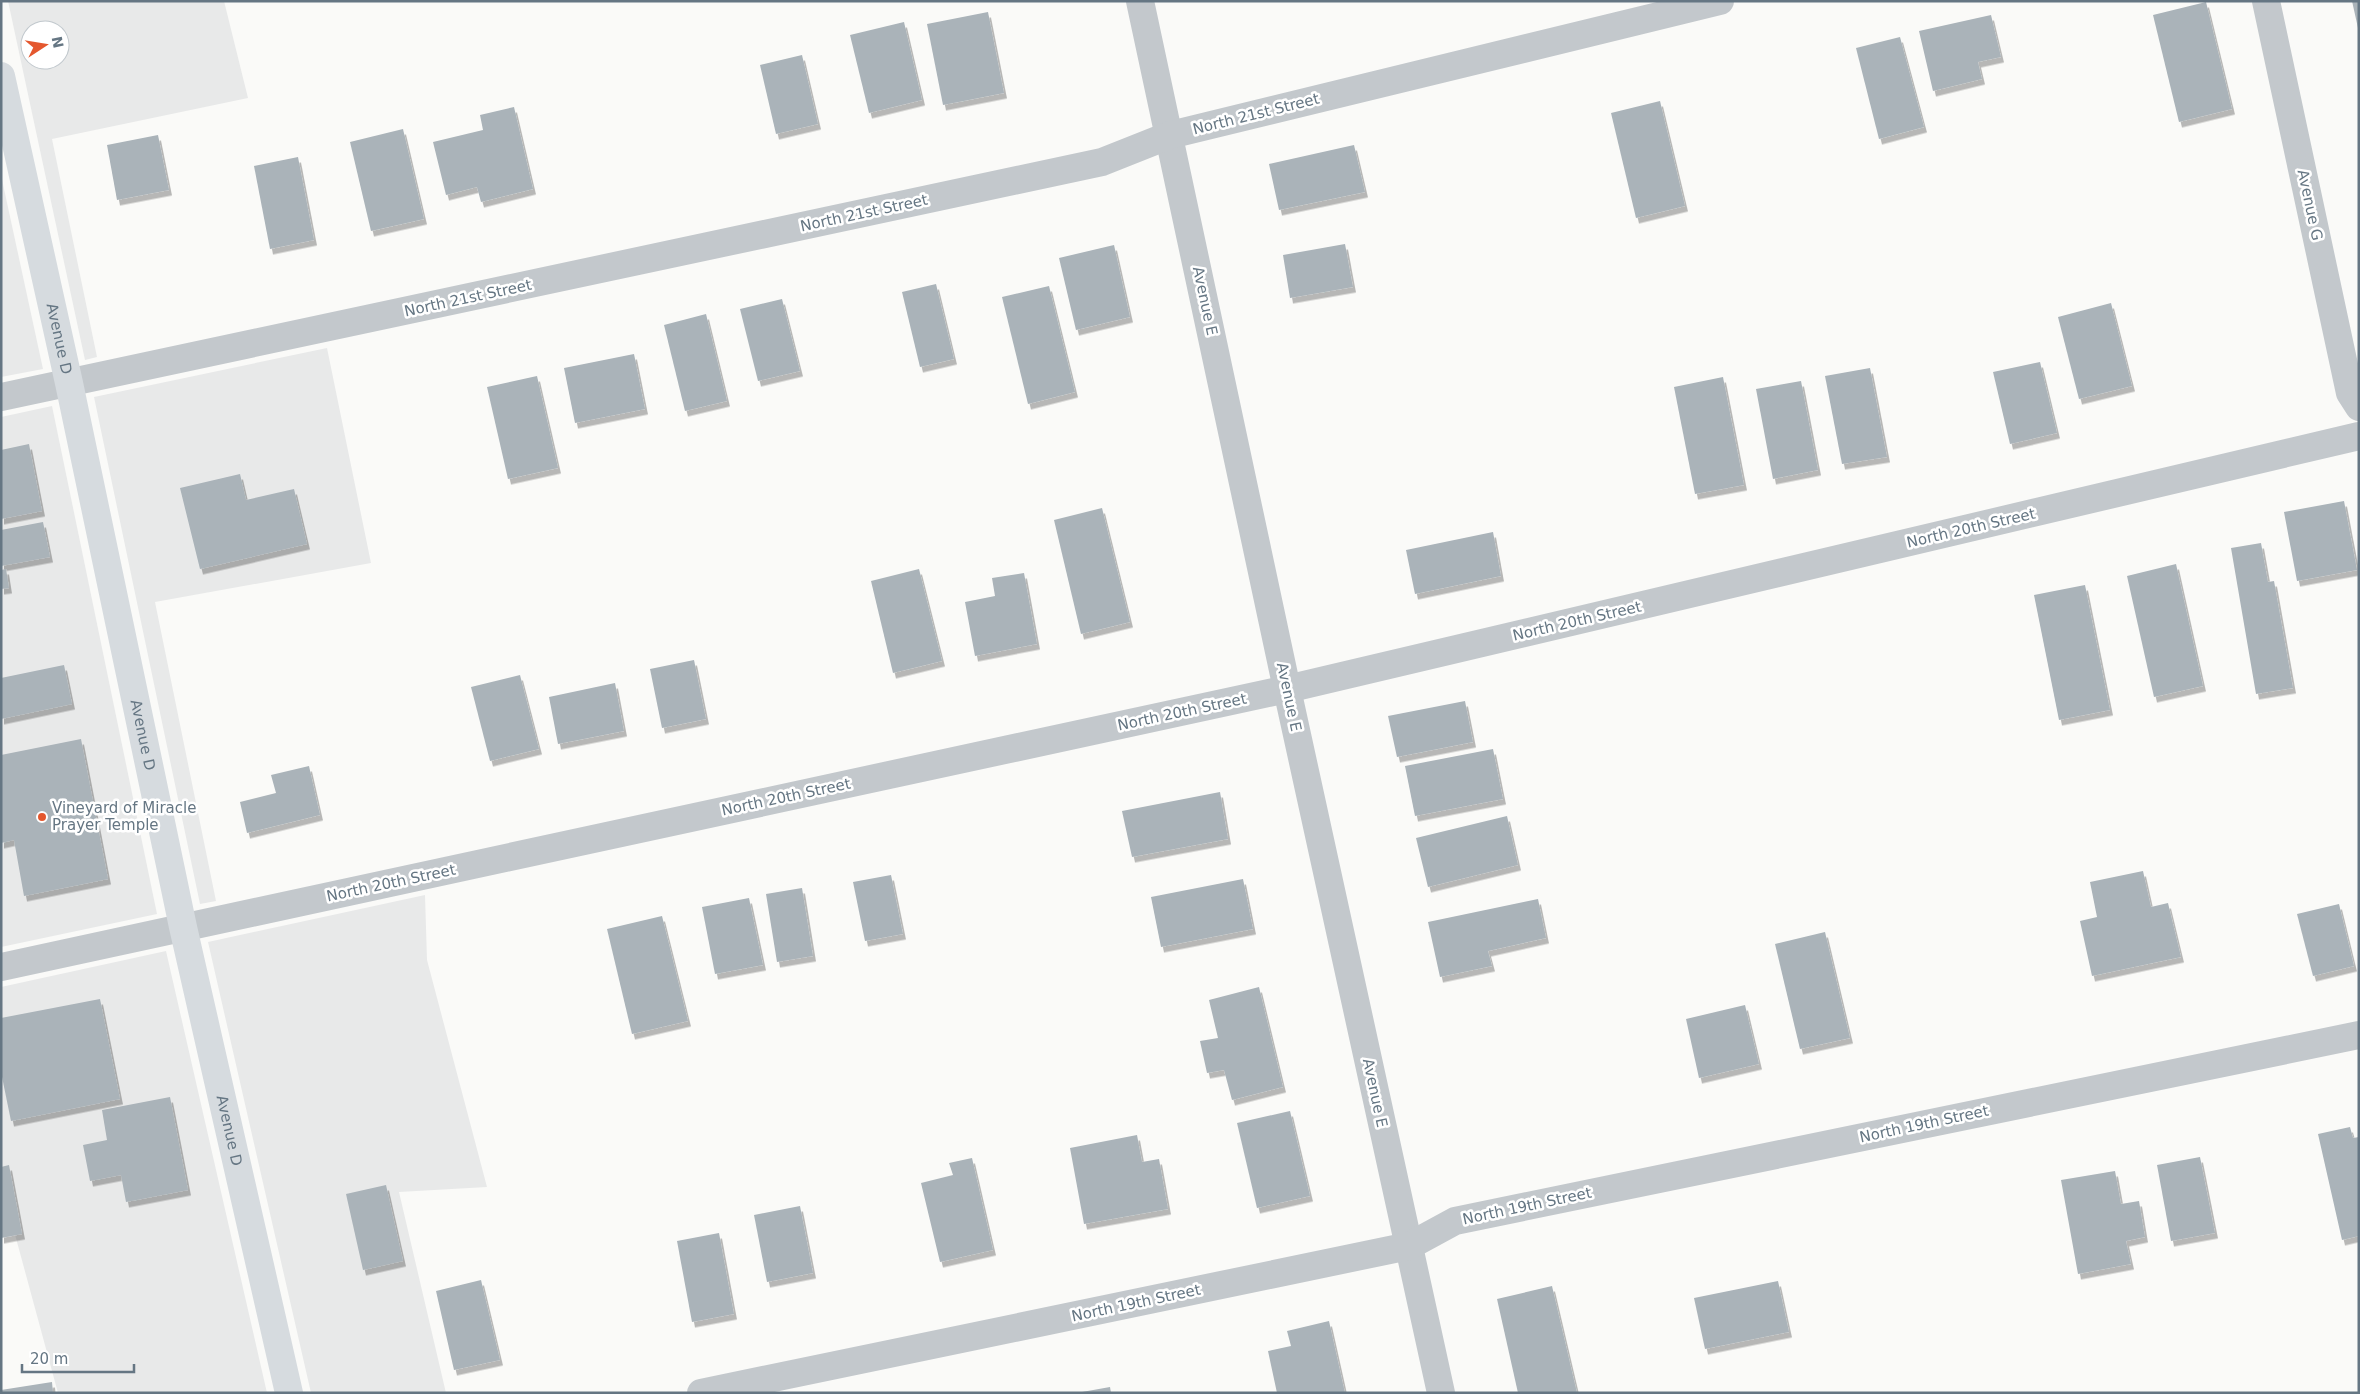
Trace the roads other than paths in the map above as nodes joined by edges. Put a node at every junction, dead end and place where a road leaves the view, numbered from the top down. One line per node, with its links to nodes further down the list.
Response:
1 (1140, 1): 5 (street, Avenue E)
2 (1720, 1): 5 (street, North 21st Street)
3 (2266, 1): 8 (street, Avenue G)
4 (1, 76): 6 (street, Avenue D)
5 (1170, 135): 6 (street, North 21st Street); 10 (street, Avenue E)
6 (69, 383): 7 (street, North 21st Street); 11 (street, Avenue D)
7 (1, 397)
8 (2359, 407)
9 (2359, 436): 10 (street, North 20th Street)
10 (1287, 689): 11 (street, North 20th Street); 14 (street, Avenue E)
11 (183, 928): 12 (street, North 20th Street); 15 (street, Avenue D)
12 (1, 967)
13 (2359, 1035): 14 (street, North 19th Street)
14 (1409, 1246): 16 (street, North 19th Street); 17 (street, Avenue E)
15 (289, 1393)
16 (701, 1393)
17 (1441, 1393)

